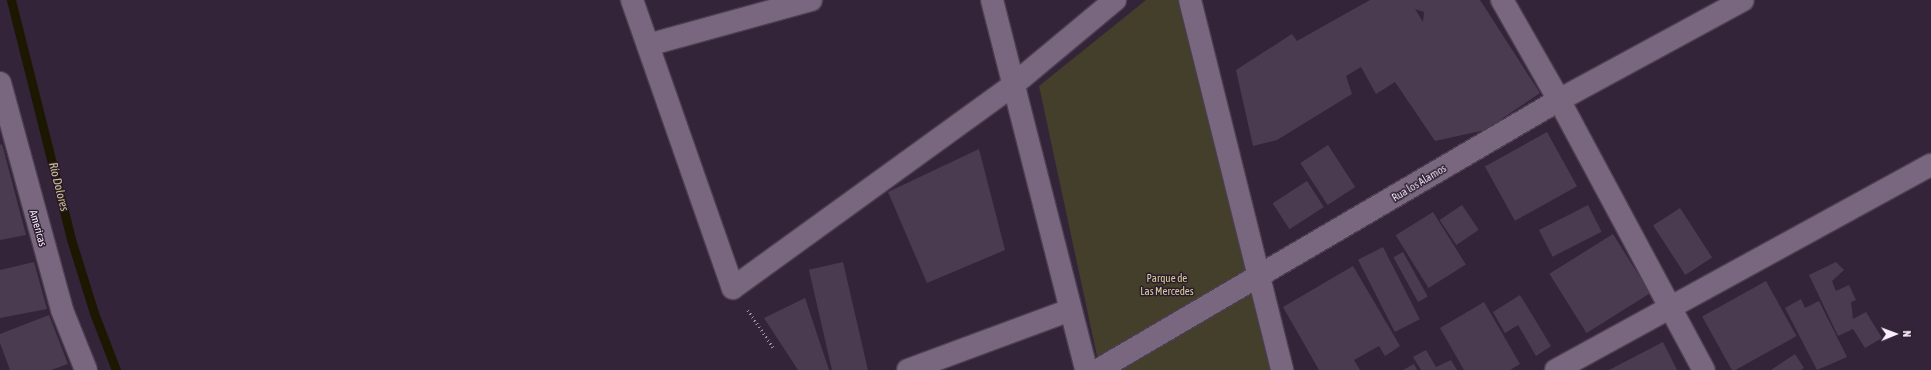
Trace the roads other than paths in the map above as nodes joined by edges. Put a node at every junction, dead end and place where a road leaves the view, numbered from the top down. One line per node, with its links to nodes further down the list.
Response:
1 (632, 0): 8 (street)
2 (811, 0): 8 (street)
3 (992, 0): 10 (street)
4 (1115, 0): 10 (street)
5 (1190, 0): 13 (street)
6 (1502, 0): 11 (street)
7 (1743, 0): 11 (street, Rua los Alamos)
8 (648, 45): 10 (street)
9 (0, 83): 16 (street, Americas)
10 (1013, 85): 15 (street)
11 (1559, 100): 13 (street, Rua los Alamos); 14 (street)
12 (1931, 165): 14 (street)
13 (1259, 277): 19 (street, Rua los Alamos); 20 (street)
14 (1670, 306): 21 (street); 22 (street)
15 (1070, 310): 17 (street); 18 (street)
16 (86, 370)
17 (908, 370)
18 (1086, 370)
19 (1098, 370)
20 (1282, 370)
21 (1556, 370)
22 (1704, 370)

